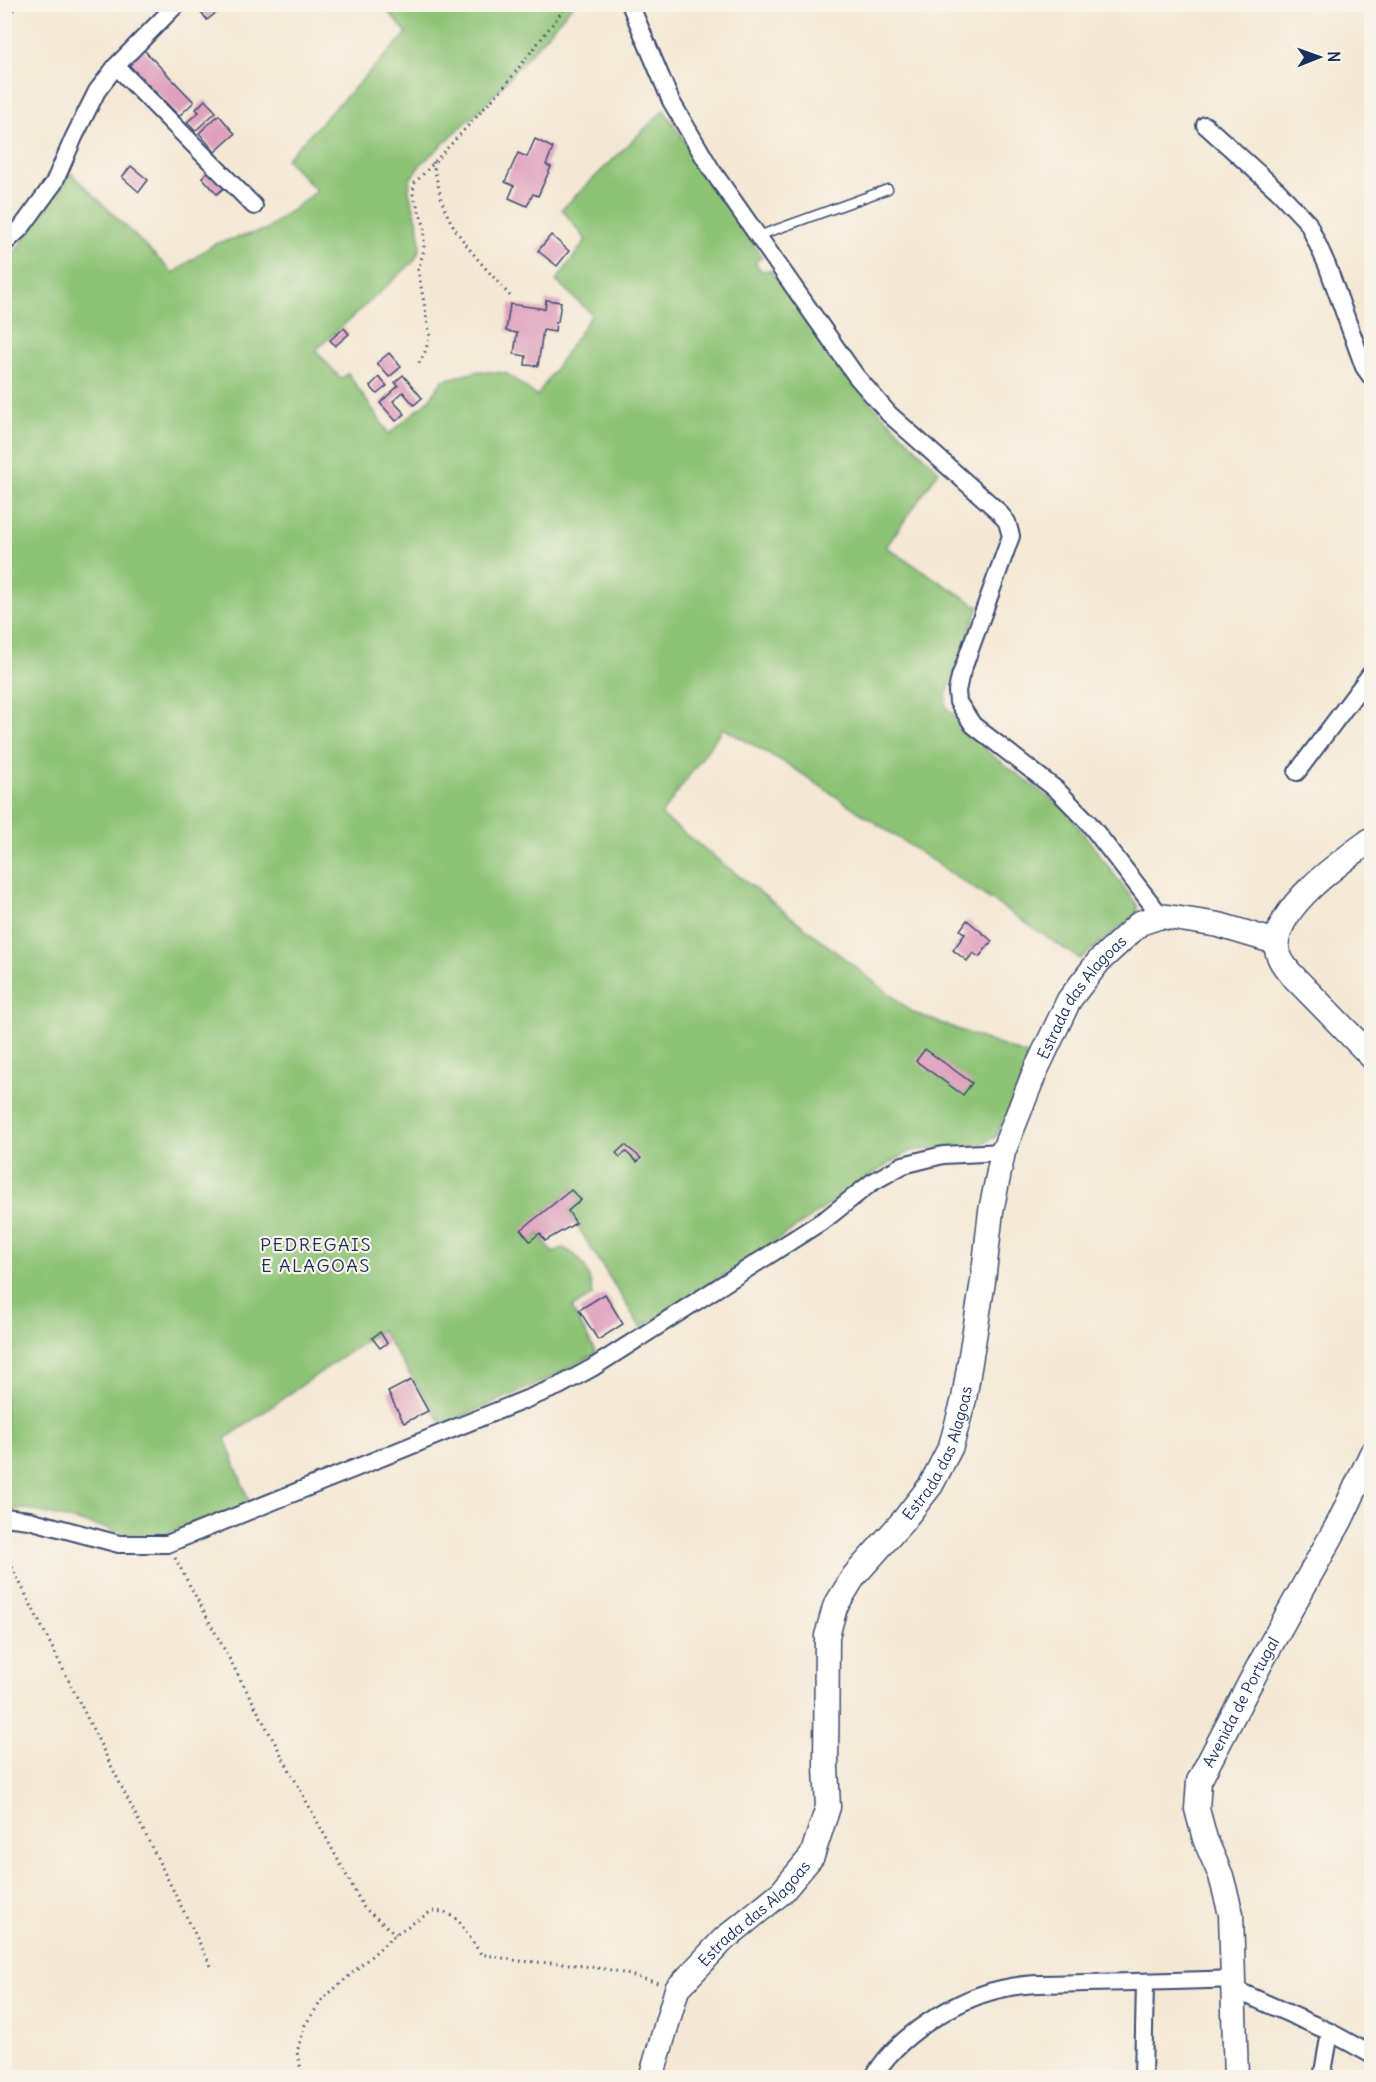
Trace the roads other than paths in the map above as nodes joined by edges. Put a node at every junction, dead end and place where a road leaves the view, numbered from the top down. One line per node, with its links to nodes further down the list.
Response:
1 (177, 4): 3 (street)
2 (630, 4): 7 (street)
3 (116, 66): 6 (street); 8 (street)
4 (1205, 125): 9 (street)
5 (888, 189): 7 (lane)
6 (254, 206)
7 (758, 236): 13 (street)
8 (4, 244)
9 (1371, 378)
10 (1371, 672): 11 (street)
11 (1297, 772)
12 (1371, 839): 14 (street)
13 (1161, 916): 14 (street); 16 (street, Estrada das Alagoas)
14 (1276, 942): 15 (street)
15 (1371, 1057)
16 (1004, 1152): 18 (street); 23 (street, Estrada das Alagoas)
17 (1371, 1453): 20 (street, Avenida de Portugal)
18 (4, 1517)
19 (1145, 1982): 20 (street); 24 (street); 25 (street)
20 (1234, 1984): 21 (street); 26 (street, Avenida de Portugal)
21 (1329, 2032): 22 (street); 27 (street)
22 (1371, 2055)
23 (651, 2078)
24 (873, 2078)
25 (1143, 2078)
26 (1236, 2078)
27 (1322, 2078)

